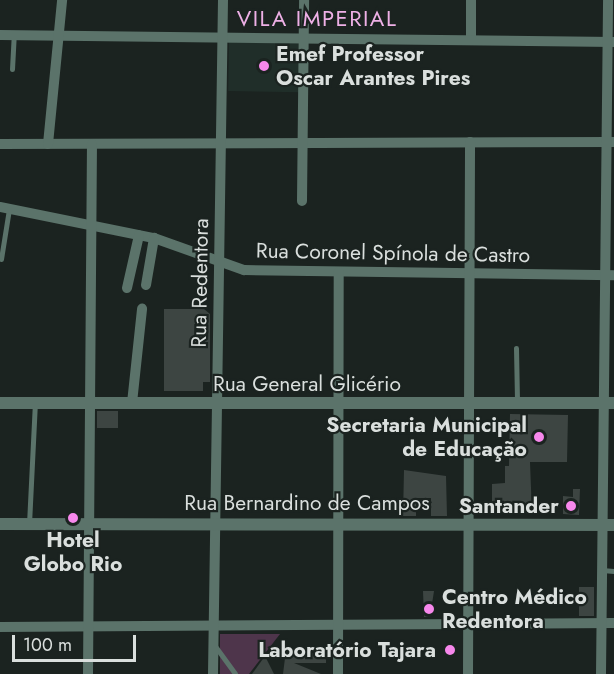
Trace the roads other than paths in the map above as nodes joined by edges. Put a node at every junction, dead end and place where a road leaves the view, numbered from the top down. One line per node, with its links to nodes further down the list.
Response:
1 (62, 0): 8 (street)
2 (223, 0): 9 (street, Rua Redentora)
3 (304, 0): 11 (street)
4 (471, 0): 10 (street)
5 (608, 0): 12 (street)
6 (0, 35): 7 (street)
7 (14, 35): 8 (street); 13 (lane)
8 (57, 36): 9 (street); 18 (street)
9 (222, 38): 11 (street); 20 (street, Rua Redentora)
10 (471, 38): 11 (street); 12 (street)
11 (304, 39): 16 (street)
12 (611, 42): 15 (street)
13 (12, 69)
14 (470, 142): 15 (street); 16 (street); 29 (street)
15 (610, 142): 30 (street)
16 (301, 143): 20 (street); 21 (street)
17 (0, 144): 18 (street)
18 (48, 144): 19 (street)
19 (92, 144): 20 (street); 23 (street)
20 (221, 144): 27 (street, Rua Redentora)
21 (302, 201)
22 (4, 208): 23 (street, Rua Coronel Spínola de Castro); 26 (lane)
23 (91, 224): 24 (street, Rua Coronel Spínola de Castro); 42 (street)
24 (139, 235): 25 (street, Rua Coronel Spínola de Castro); 32 (street)
25 (154, 238): 27 (street, Rua Coronel Spínola de Castro); 31 (street)
26 (1, 259)
27 (221, 263): 28 (street, Rua Coronel Spínola de Castro); 43 (street, Rua Redentora)
28 (339, 272): 29 (street, Rua Coronel Spínola de Castro); 39 (street)
29 (471, 273): 30 (street, Rua Coronel Spínola de Castro); 40 (street)
30 (610, 275): 41 (street)
31 (146, 285)
32 (128, 288)
33 (142, 309): 38 (street)
34 (516, 348): 35 (lane)
35 (517, 402): 40 (street, Rua General Glicério); 41 (street, Rua General Glicério)
36 (0, 403): 37 (street, Rua General Glicério)
37 (35, 403): 42 (street, Rua General Glicério); 48 (lane)
38 (132, 403): 42 (street, Rua General Glicério); 43 (street, Rua General Glicério)
39 (339, 403): 40 (street, Rua General Glicério); 43 (street, Rua General Glicério); 45 (street)
40 (470, 403): 46 (street)
41 (609, 403): 50 (street)
42 (90, 404): 49 (street)
43 (218, 404): 44 (street, Rua Redentora)
44 (217, 522): 45 (street, Rua Bernardino de Campos); 49 (street, Rua Bernardino de Campos); 55 (street, Rua Redentora)
45 (339, 522): 46 (street, Rua Bernardino de Campos); 56 (street)
46 (469, 522): 50 (street, Rua Bernardino de Campos); 58 (street)
47 (0, 524): 48 (street, Rua Bernardino de Campos)
48 (29, 524): 49 (street, Rua Bernardino de Campos)
49 (89, 524): 59 (street)
50 (608, 524): 51 (street)
51 (602, 570): 52 (lane); 53 (street)
52 (614, 571)
53 (601, 623): 54 (street); 58 (street); 66 (street)
54 (614, 623)
55 (214, 624): 56 (street); 59 (street); 60 (street, Rua Redentora)
56 (338, 625): 58 (street); 64 (street)
57 (0, 627): 59 (street)
58 (468, 627): 65 (street)
59 (88, 628): 61 (street)
60 (213, 645): 62 (street, Rua Redentora); 63 (lane)
61 (88, 674)
62 (213, 674)
63 (235, 674)
64 (338, 674)
65 (468, 674)
66 (601, 674)

